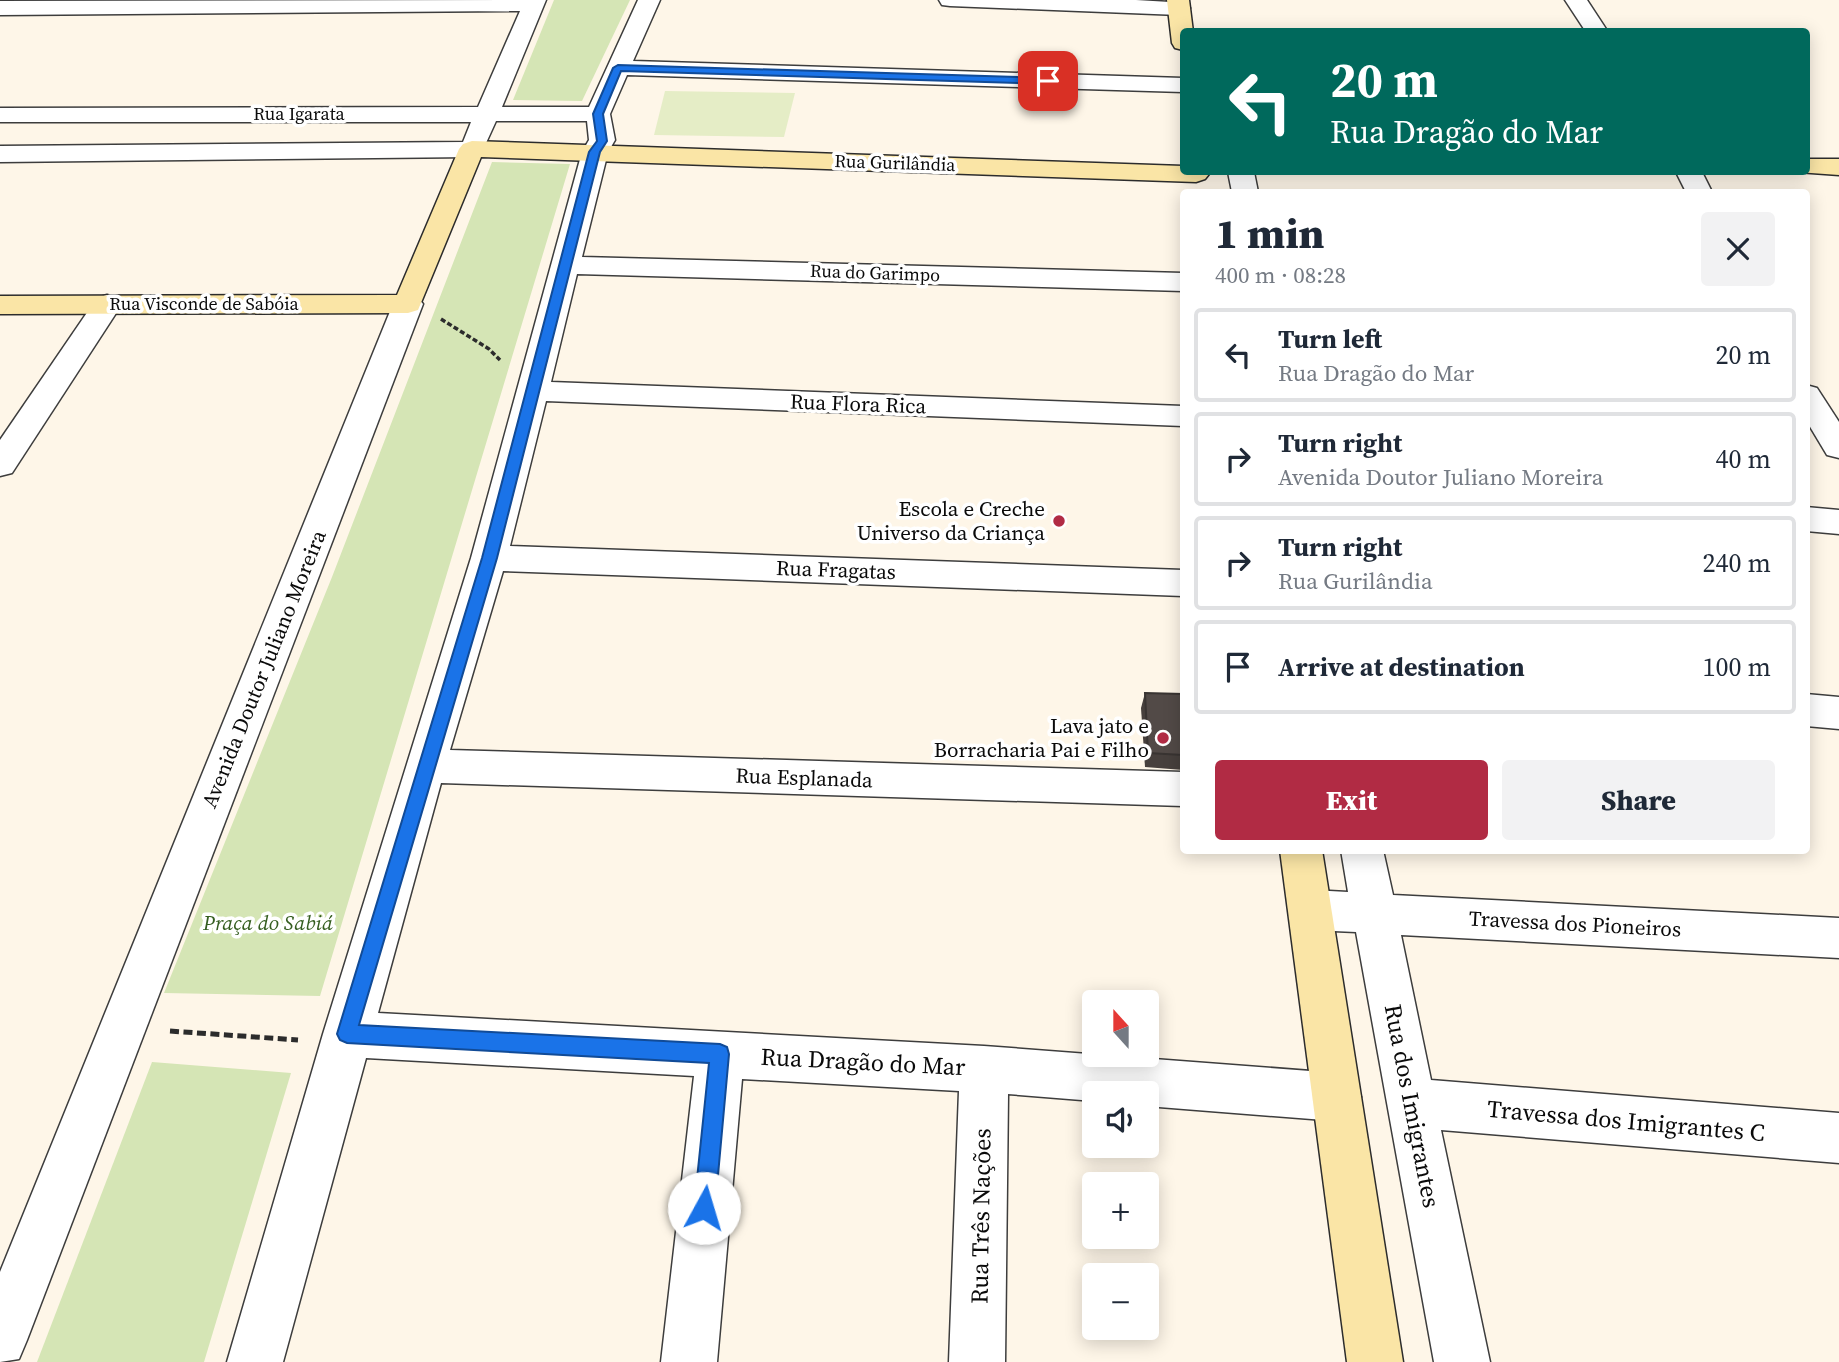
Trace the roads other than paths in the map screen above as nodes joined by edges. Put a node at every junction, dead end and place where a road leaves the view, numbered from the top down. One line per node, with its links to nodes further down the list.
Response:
1 (649, 0): 9 (street)
2 (950, 0): 5 (street)
3 (1576, 0): 8 (street)
4 (533, 2): 6 (street); 11 (street, Avenida Doutor Juliano Moreira)
5 (1179, 4): 7 (street)
6 (0, 8)
7 (1181, 28)
8 (1594, 28)
9 (618, 68): 10 (street); 13 (street)
10 (1180, 85)
11 (486, 113): 12 (street, Rua Igarata); 13 (street, Rua Igarata); 14 (street, Avenida Doutor Juliano Moreira)
12 (0, 116)
13 (596, 133): 14 (street, Rua Igarata); 18 (street, Rua Gurilândia); 19 (street)
14 (472, 149): 15 (street, Rua Igarata); 22 (street, Avenida Doutor Juliano Moreira)
15 (0, 154)
16 (1810, 166): 17 (street)
17 (1839, 167)
18 (1197, 179)
19 (567, 265): 20 (street, Rua do Garimpo); 24 (street)
20 (1180, 282)
21 (107, 304): 22 (street, Rua Visconde de Sabóia); 23 (street, Rua Visconde de Sabóia); 28 (street)
22 (408, 304): 48 (street, Avenida Doutor Juliano Moreira)
23 (0, 305)
24 (534, 391): 26 (street, Rua Flora Rica); 31 (street)
25 (1810, 402): 27 (street)
26 (1180, 416)
27 (1839, 447)
28 (0, 465)
29 (1810, 519): 30 (street)
30 (1839, 522)
31 (489, 558): 32 (street, Rua Fragatas); 35 (street)
32 (1180, 583)
33 (1810, 710): 34 (street)
34 (1839, 713)
35 (425, 766): 36 (street, Rua Esplanada); 42 (street)
36 (1180, 789)
37 (1302, 854): 39 (street)
38 (1363, 854): 40 (street, Rua dos Imigrantes)
39 (1311, 909): 40 (street, Travessa dos Pioneiros); 45 (street)
40 (1374, 913): 41 (street, Travessa dos Pioneiros); 46 (street, Rua dos Imigrantes)
41 (1839, 938)
42 (347, 1034): 43 (street, Rua Dragão do Mar); 49 (street)
43 (720, 1054): 44 (street, Rua Dragão do Mar); 50 (street)
44 (984, 1069): 45 (street, Rua Dragão do Mar); 51 (street, Rua Três Nações)
45 (1337, 1097): 52 (street)
46 (1412, 1103): 47 (street, Travessa dos Imigrantes C); 53 (street, Rua dos Imigrantes)
47 (1839, 1138)
48 (0, 1340)
49 (254, 1362)
50 (689, 1362)
51 (977, 1362)
52 (1375, 1362)
53 (1462, 1362)

